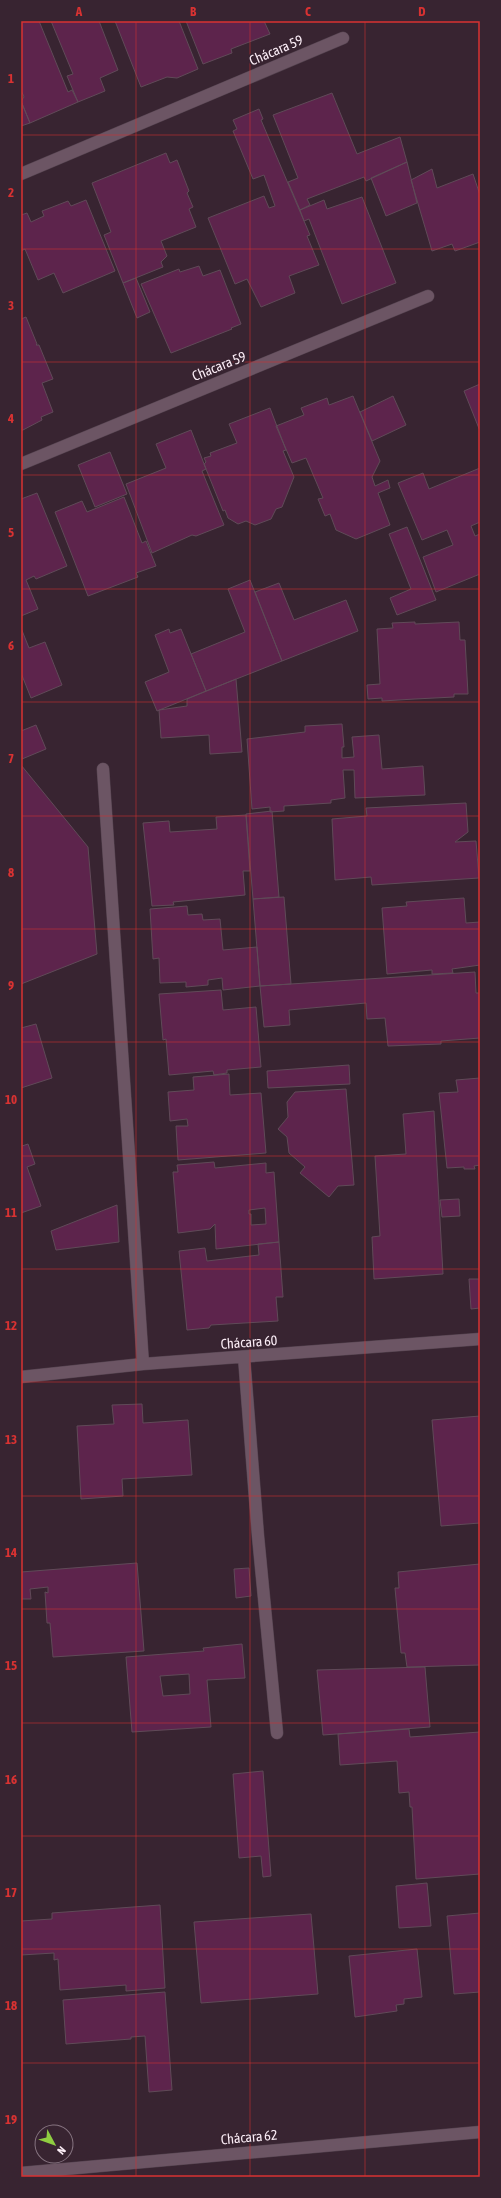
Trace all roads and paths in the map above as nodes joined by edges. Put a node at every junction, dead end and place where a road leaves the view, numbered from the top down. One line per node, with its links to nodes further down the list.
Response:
1 (343, 38): 2 (street, Chácara 59)
2 (21, 174)
3 (428, 296): 4 (street, Chácara 59)
4 (21, 464)
5 (103, 769): 8 (street)
6 (480, 1339): 7 (street, Chácara 60)
7 (244, 1357): 8 (street, Chácara 60); 10 (street)
8 (143, 1364): 9 (street, Chácara 60)
9 (21, 1377)
10 (277, 1733)
11 (480, 2132): 12 (street, Chácara 62)
12 (21, 2173)

